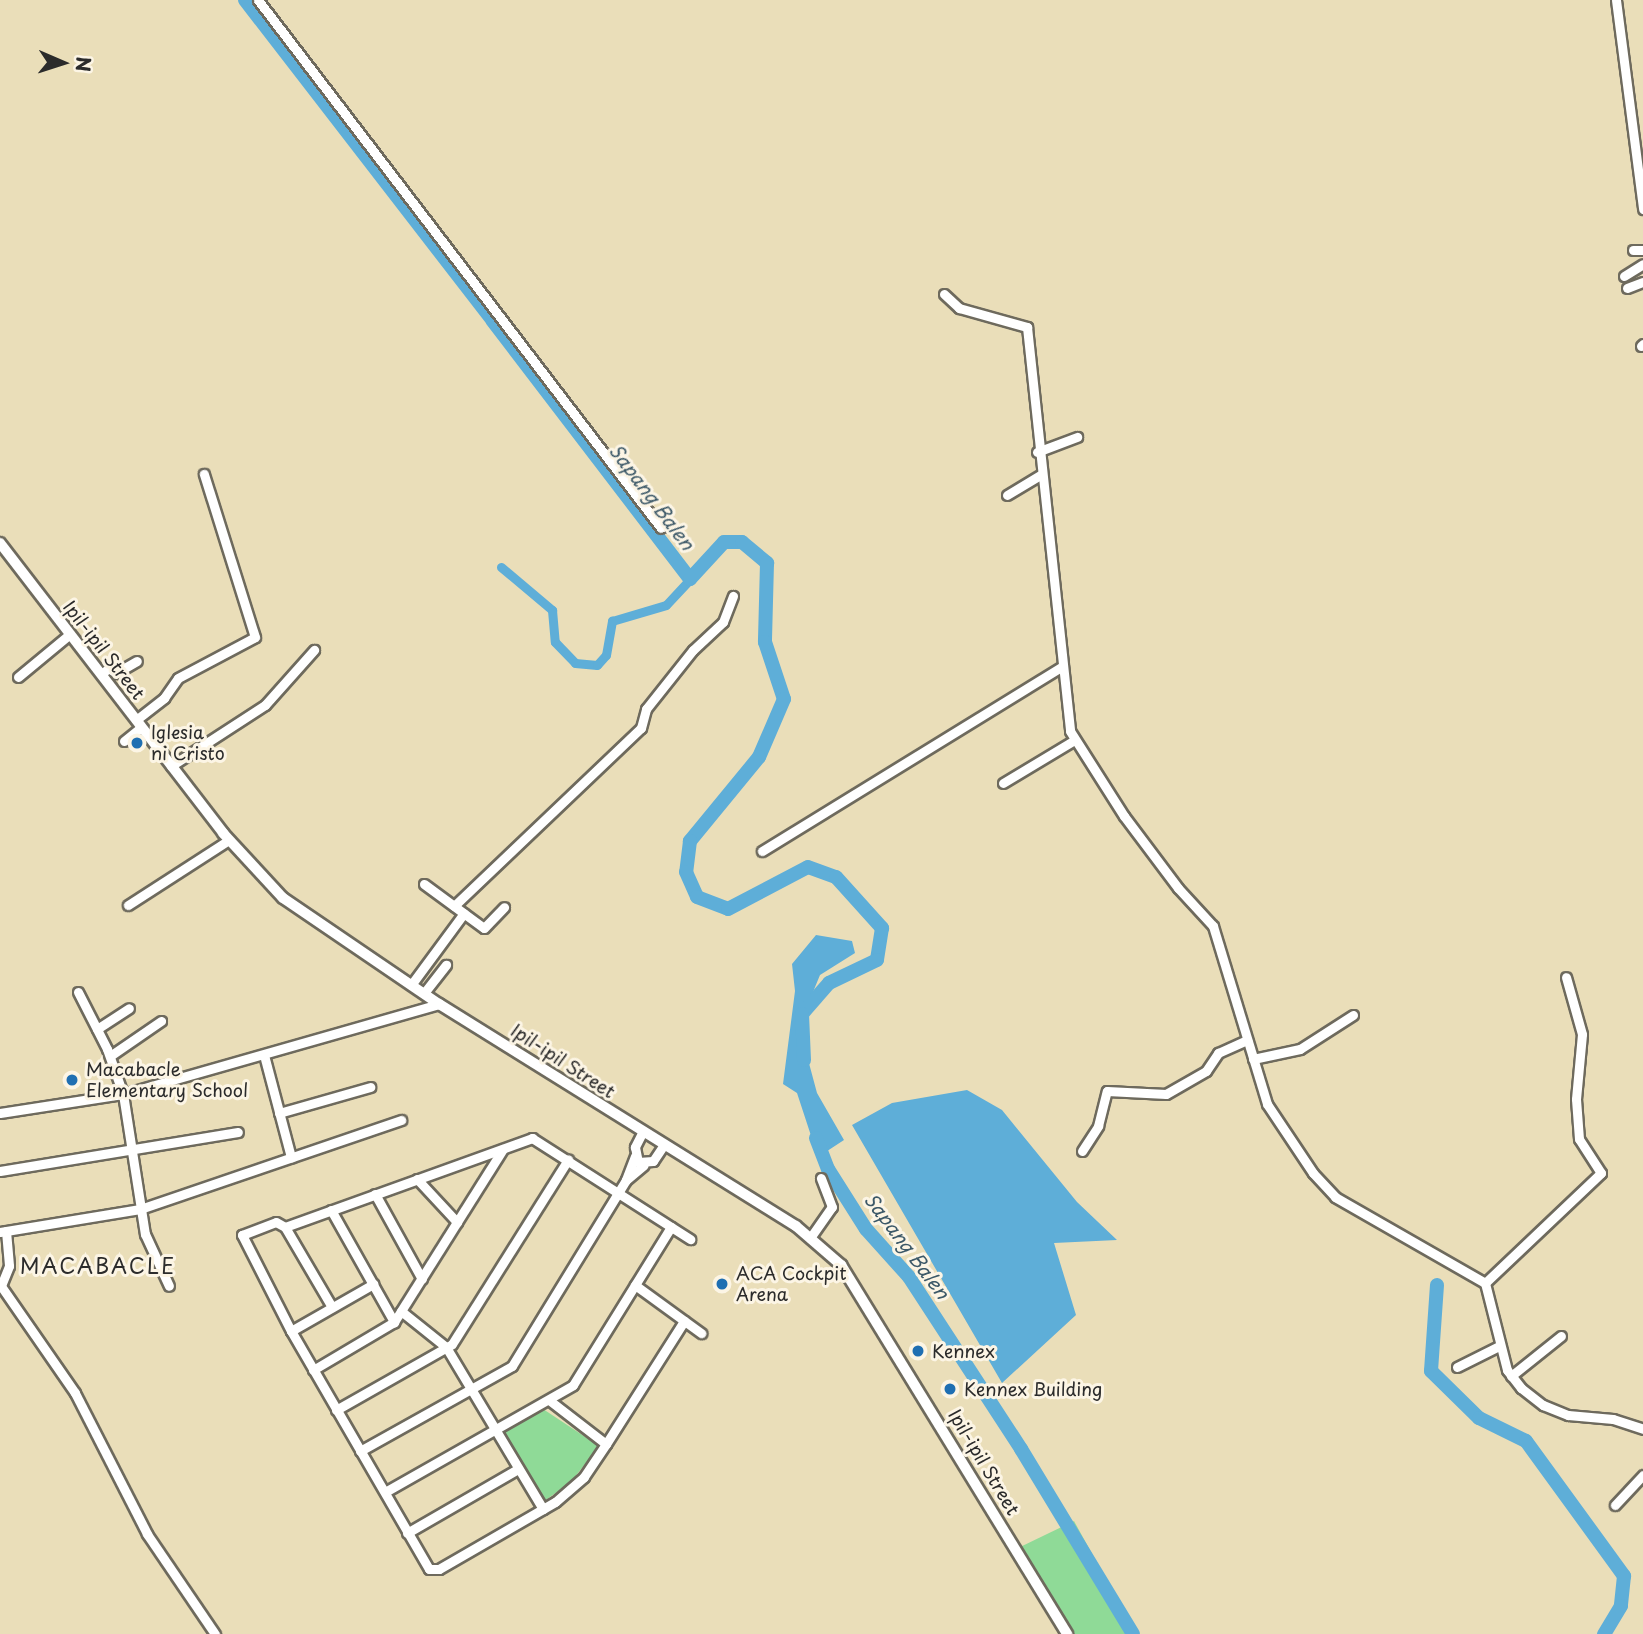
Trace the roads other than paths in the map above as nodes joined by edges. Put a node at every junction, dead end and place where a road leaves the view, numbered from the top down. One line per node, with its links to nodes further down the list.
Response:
1 (258, 0): 16 (street)
2 (1616, 0): 3 (street)
3 (1643, 209)
4 (1633, 250): 5 (street)
5 (1643, 250)
6 (1643, 264): 7 (street)
7 (1624, 276)
8 (1643, 282): 9 (street)
9 (1628, 288)
10 (944, 294): 12 (street)
11 (1077, 437): 12 (street)
12 (1037, 453): 14 (street)
13 (204, 474): 25 (street)
14 (1040, 475): 15 (street); 22 (street)
15 (1007, 495)
16 (661, 528)
17 (0, 543): 19 (street, Ipil-ipil Street)
18 (733, 596): 34 (street)
19 (70, 634): 23 (street, Ipil-ipil Street); 24 (street)
20 (314, 650): 28 (street)
21 (137, 661): 23 (street)
22 (1061, 667): 27 (street); 31 (street)
23 (101, 674): 25 (street, Ipil-ipil Street)
24 (18, 677)
25 (138, 723): 26 (street); 28 (street, Ipil-ipil Street)
26 (124, 741)
27 (1073, 741): 29 (street); 47 (street)
28 (171, 766): 30 (street, Ipil-ipil Street)
29 (1003, 783)
30 (229, 841): 33 (street); 39 (street, Ipil-ipil Street)
31 (762, 851)
32 (424, 884): 34 (street)
33 (128, 905)
34 (454, 906): 36 (street)
35 (504, 907): 36 (street)
36 (464, 913): 39 (street)
37 (446, 965): 41 (street)
38 (1566, 976): 82 (street)
39 (411, 985): 41 (street, Ipil-ipil Street)
40 (78, 992): 46 (street)
41 (424, 993): 42 (street, Ipil-ipil Street)
42 (439, 1004): 48 (street); 57 (street, Ipil-ipil Street)
43 (129, 1009): 46 (street)
44 (1353, 1015): 50 (street)
45 (161, 1021): 49 (street)
46 (97, 1029): 49 (street)
47 (1247, 1040): 50 (street); 60 (street)
48 (264, 1055): 52 (street); 54 (street)
49 (110, 1056): 52 (street)
50 (1253, 1059): 82 (street)
51 (370, 1087): 54 (street)
52 (123, 1094): 53 (street); 61 (street)
53 (0, 1112)
54 (279, 1113): 63 (street)
55 (401, 1120): 63 (street)
56 (238, 1132): 61 (street)
57 (642, 1133): 58 (street, Ipil-ipil Street); 62 (street)
58 (663, 1146): 65 (street); 79 (street, Ipil-ipil Street)
59 (503, 1149): 64 (street); 68 (street); 74 (street)
60 (1082, 1151)
61 (133, 1152): 66 (street); 72 (street)
62 (635, 1156): 65 (street); 69 (street)
63 (291, 1157): 72 (street)
64 (568, 1160): 71 (street); 93 (street)
65 (644, 1165): 69 (street)
66 (0, 1171)
67 (821, 1178): 79 (street)
68 (417, 1179): 70 (street); 74 (street)
69 (626, 1180): 71 (street)
70 (375, 1194): 73 (street); 80 (street)
71 (619, 1194): 76 (street); 97 (street)
72 (140, 1209): 77 (street); 84 (street)
73 (331, 1210): 75 (street); 81 (street)
74 (457, 1222): 80 (street)
75 (285, 1227): 85 (street); 89 (street)
76 (671, 1227): 78 (street); 83 (street)
77 (3, 1232): 110 (street)
78 (690, 1238)
79 (810, 1238): 111 (street, Ipil-ipil Street)
80 (422, 1279): 86 (street)
81 (373, 1283): 85 (street); 88 (street)
82 (1485, 1283): 92 (street)
83 (635, 1285): 87 (street); 98 (street)
84 (169, 1286)
85 (332, 1307): 89 (street)
86 (401, 1311): 88 (street); 93 (street)
87 (684, 1321): 90 (street); 102 (street)
88 (394, 1322): 95 (street)
89 (290, 1331): 95 (street)
90 (701, 1333)
91 (1561, 1336): 96 (street)
92 (1499, 1346): 94 (street); 96 (street)
93 (446, 1347): 97 (street); 99 (street)
94 (1457, 1367)
95 (313, 1370): 99 (street)
96 (1511, 1376): 100 (street)
97 (470, 1389): 101 (street); 103 (street)
98 (549, 1400): 101 (street); 102 (street)
99 (336, 1410): 103 (street)
100 (1643, 1429)
101 (494, 1431): 104 (street); 106 (street)
102 (606, 1444): 108 (street)
103 (360, 1451): 106 (street)
104 (518, 1469): 108 (street); 109 (street)
105 (1643, 1475): 107 (street)
106 (385, 1492): 109 (street)
107 (1615, 1505)
108 (543, 1509): 109 (street)
109 (407, 1533)
110 (215, 1634)
111 (1067, 1634)

